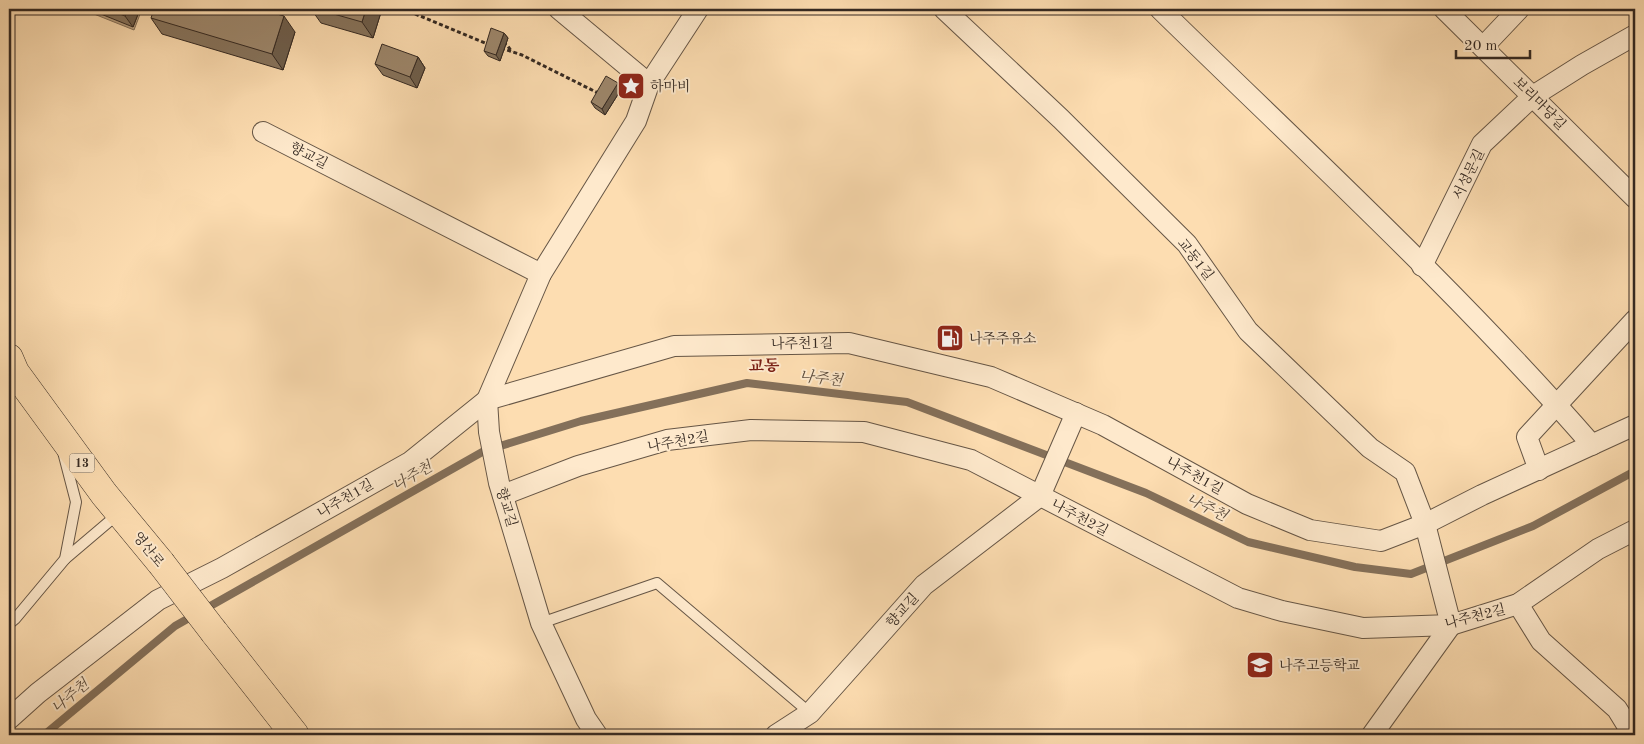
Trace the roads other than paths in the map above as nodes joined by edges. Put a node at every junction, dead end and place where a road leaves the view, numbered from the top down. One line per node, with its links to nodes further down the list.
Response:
1 (559, 9): 9 (street)
2 (698, 9): 9 (street, 향교길)
3 (944, 9): 27 (street, 교동1길)
4 (1160, 9): 13 (street)
5 (1444, 9): 8 (street, 보리마당길)
6 (1519, 9): 8 (street)
7 (1635, 35): 10 (street, 서성문길)
8 (1483, 47): 10 (street, 보리마당길)
9 (649, 84): 14 (street, 향교길)
10 (1533, 96): 12 (street, 보리마당길); 13 (street, 서성문길)
11 (263, 132): 14 (street, 향교길)
12 (1635, 198)
13 (1422, 266): 18 (street)
14 (541, 274): 17 (street, 향교길)
15 (1635, 320): 18 (street)
16 (9, 358): 20 (main road, 영산로 / 13)
17 (487, 400): 19 (street, 나주천1길); 24 (street, 향교길); 36 (street, 나주천1길)
18 (1557, 404): 22 (street); 23 (street)
19 (1076, 413): 25 (street); 27 (street, 나주천1길)
20 (55, 425): 26 (main road, 영산로 / 13); 29 (lane)
21 (1635, 425): 22 (street, 나주천1길)
22 (1592, 445): 23 (street, 나주천1길)
23 (1539, 470): 27 (street, 나주천1길)
24 (502, 489): 25 (street, 나주천2길); 31 (street, 향교길)
25 (1040, 496): 33 (street, 나주천2길); 35 (street, 향교길)
26 (119, 513): 29 (lane); 37 (main road, 영산로 / 13, bridge)
27 (1425, 524): 33 (street, 교동1길)
28 (1635, 530): 30 (street, 나주천2길)
29 (65, 559): 32 (lane)
30 (1518, 604): 33 (street, 나주천2길); 34 (street)
31 (541, 623): 35 (lane); 38 (street, 향교길)
32 (9, 624)
33 (1450, 625): 40 (street)
34 (1626, 710): 41 (street)
35 (810, 713): 39 (street, 향교길)
36 (9, 719)
37 (295, 735)
38 (597, 735)
39 (776, 735)
40 (1372, 735)
41 (1633, 735)

